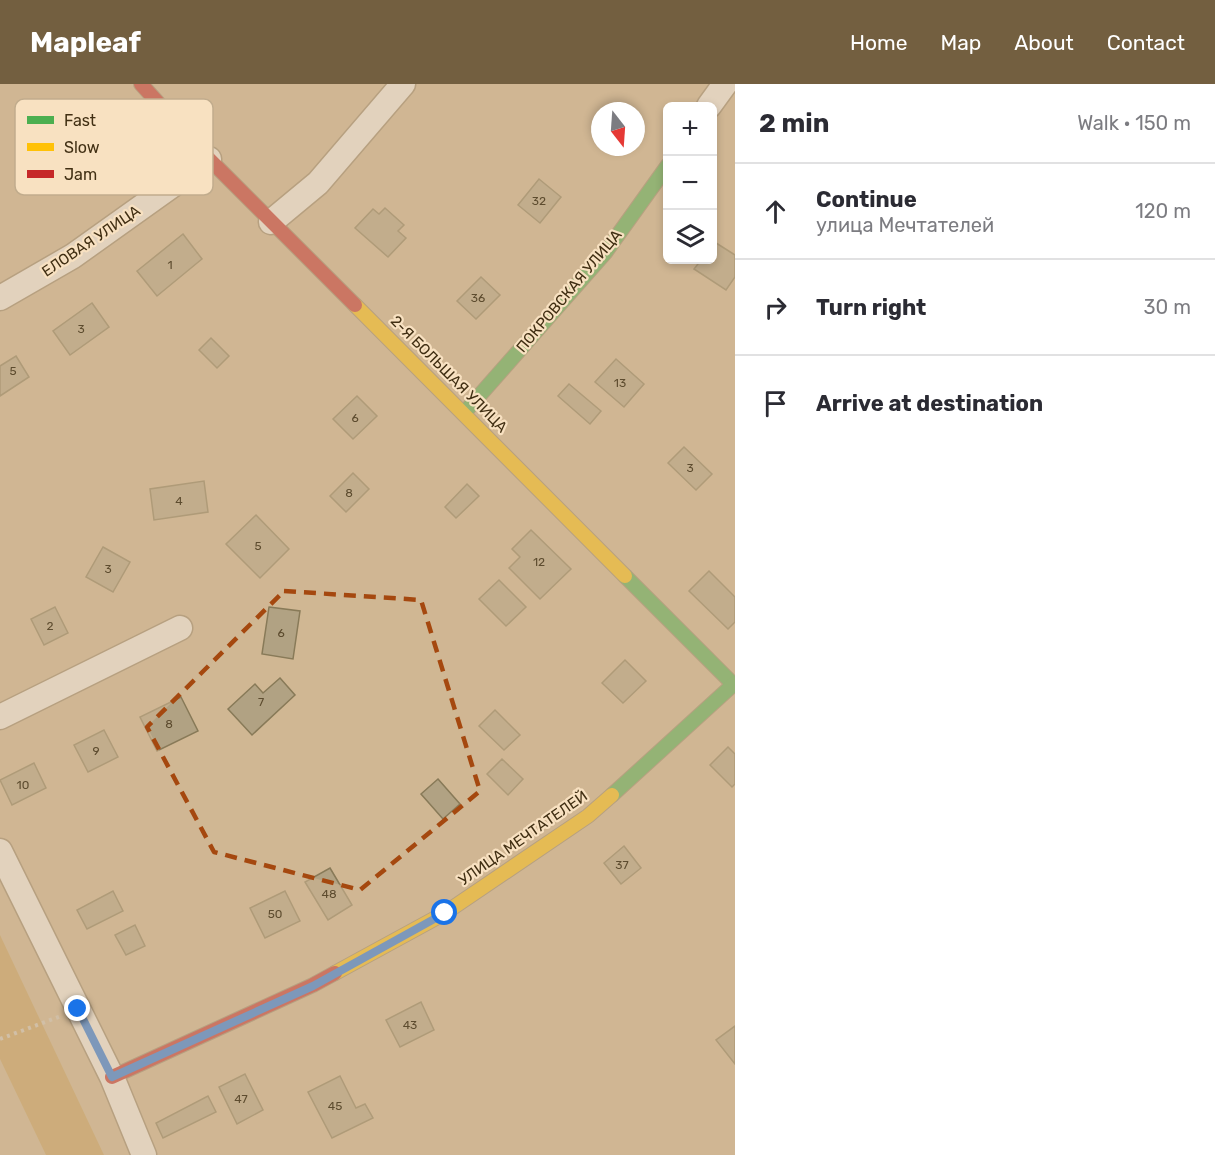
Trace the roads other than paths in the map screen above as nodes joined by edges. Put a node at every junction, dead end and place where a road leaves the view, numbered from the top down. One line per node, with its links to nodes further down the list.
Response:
1 (141, 84): 4 (street, 2-Я БОЛЬШАЯ УЛИЦА)
2 (403, 84): 9 (street)
3 (725, 84): 5 (street)
4 (155, 99)
5 (712, 102)
6 (213, 163): 9 (street, 2-Я БОЛЬШАЯ УЛИЦА)
7 (663, 172): 11 (street, ПОКРОВСКАЯ УЛИЦА)
8 (159, 195): 10 (street, ЕЛОВАЯ УЛИЦА)
9 (271, 222): 11 (street, 2-Я БОЛЬШАЯ УЛИЦА)
10 (0, 298)
11 (464, 413): 13 (street, 2-Я БОЛЬШАЯ УЛИЦА)
12 (180, 628): 14 (street)
13 (735, 685): 16 (street, УЛИЦА МЕЧТАТЕЛЕЙ)
14 (0, 717)
15 (0, 851): 16 (street)
16 (112, 1077): 17 (street)
17 (144, 1155)

